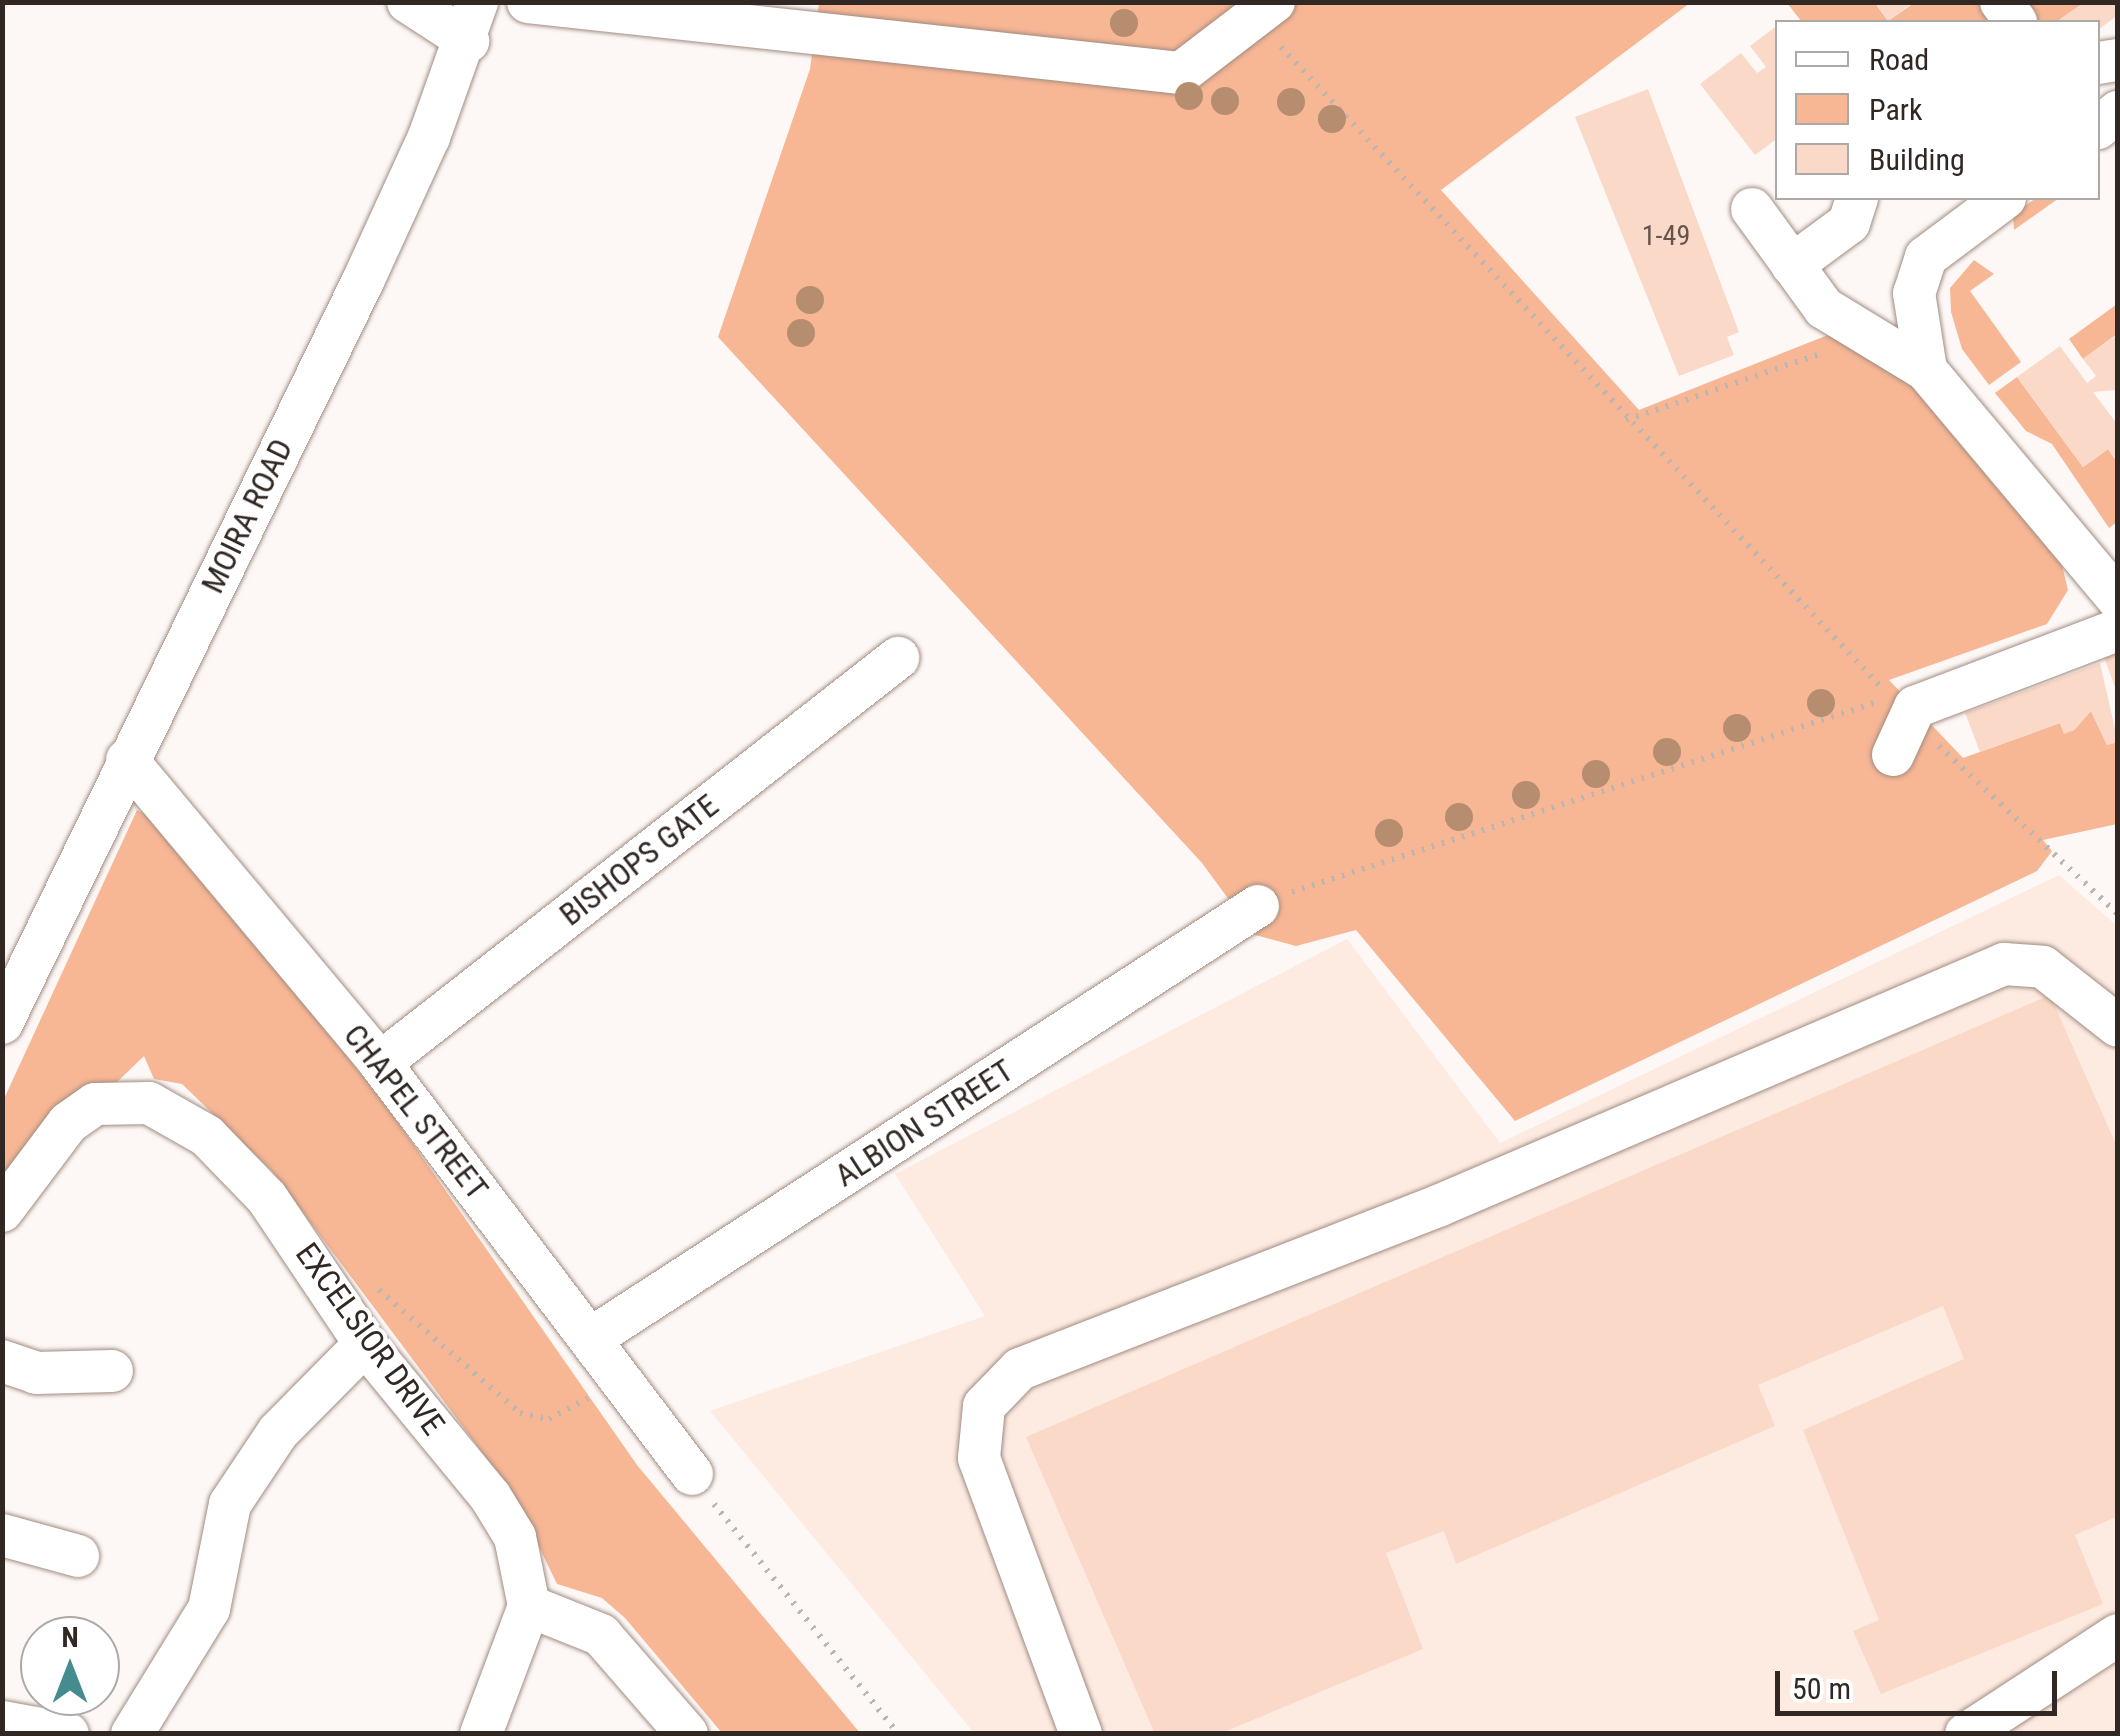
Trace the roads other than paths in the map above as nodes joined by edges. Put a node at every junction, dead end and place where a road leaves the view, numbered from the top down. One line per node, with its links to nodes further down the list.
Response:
1 (408, 2): 4 (street)
2 (528, 2): 3 (street)
3 (1265, 12)
4 (472, 22): 14 (street, MOIRA ROAD)
5 (1856, 200): 8 (street)
6 (2002, 200): 9 (street)
7 (1752, 209): 8 (street)
8 (1792, 265): 9 (street)
9 (1926, 370): 10 (street)
10 (2118, 599)
11 (2118, 630): 13 (street)
12 (898, 658): 18 (street, BISHOPS GATE)
13 (1910, 724)
14 (127, 760): 16 (street, MOIRA ROAD); 18 (street, CHAPEL STREET)
15 (1258, 906): 20 (street, ALBION STREET)
16 (2, 1023)
17 (2118, 1026): 34 (street)
18 (380, 1063): 20 (street, CHAPEL STREET)
19 (2, 1211): 21 (street, EXCELSIOR DRIVE)
20 (590, 1340): 24 (street, CHAPEL STREET)
21 (365, 1344): 27 (street, EXCELSIOR DRIVE); 31 (street)
22 (2, 1361): 23 (street)
23 (112, 1371)
24 (690, 1473)
25 (2, 1535): 26 (street)
26 (78, 1556)
27 (529, 1606): 32 (street); 33 (street)
28 (2118, 1636): 35 (street)
29 (2, 1722): 30 (street)
30 (68, 1734)
31 (132, 1734)
32 (481, 1734)
33 (687, 1734)
34 (1081, 1734)
35 (1966, 1734)

